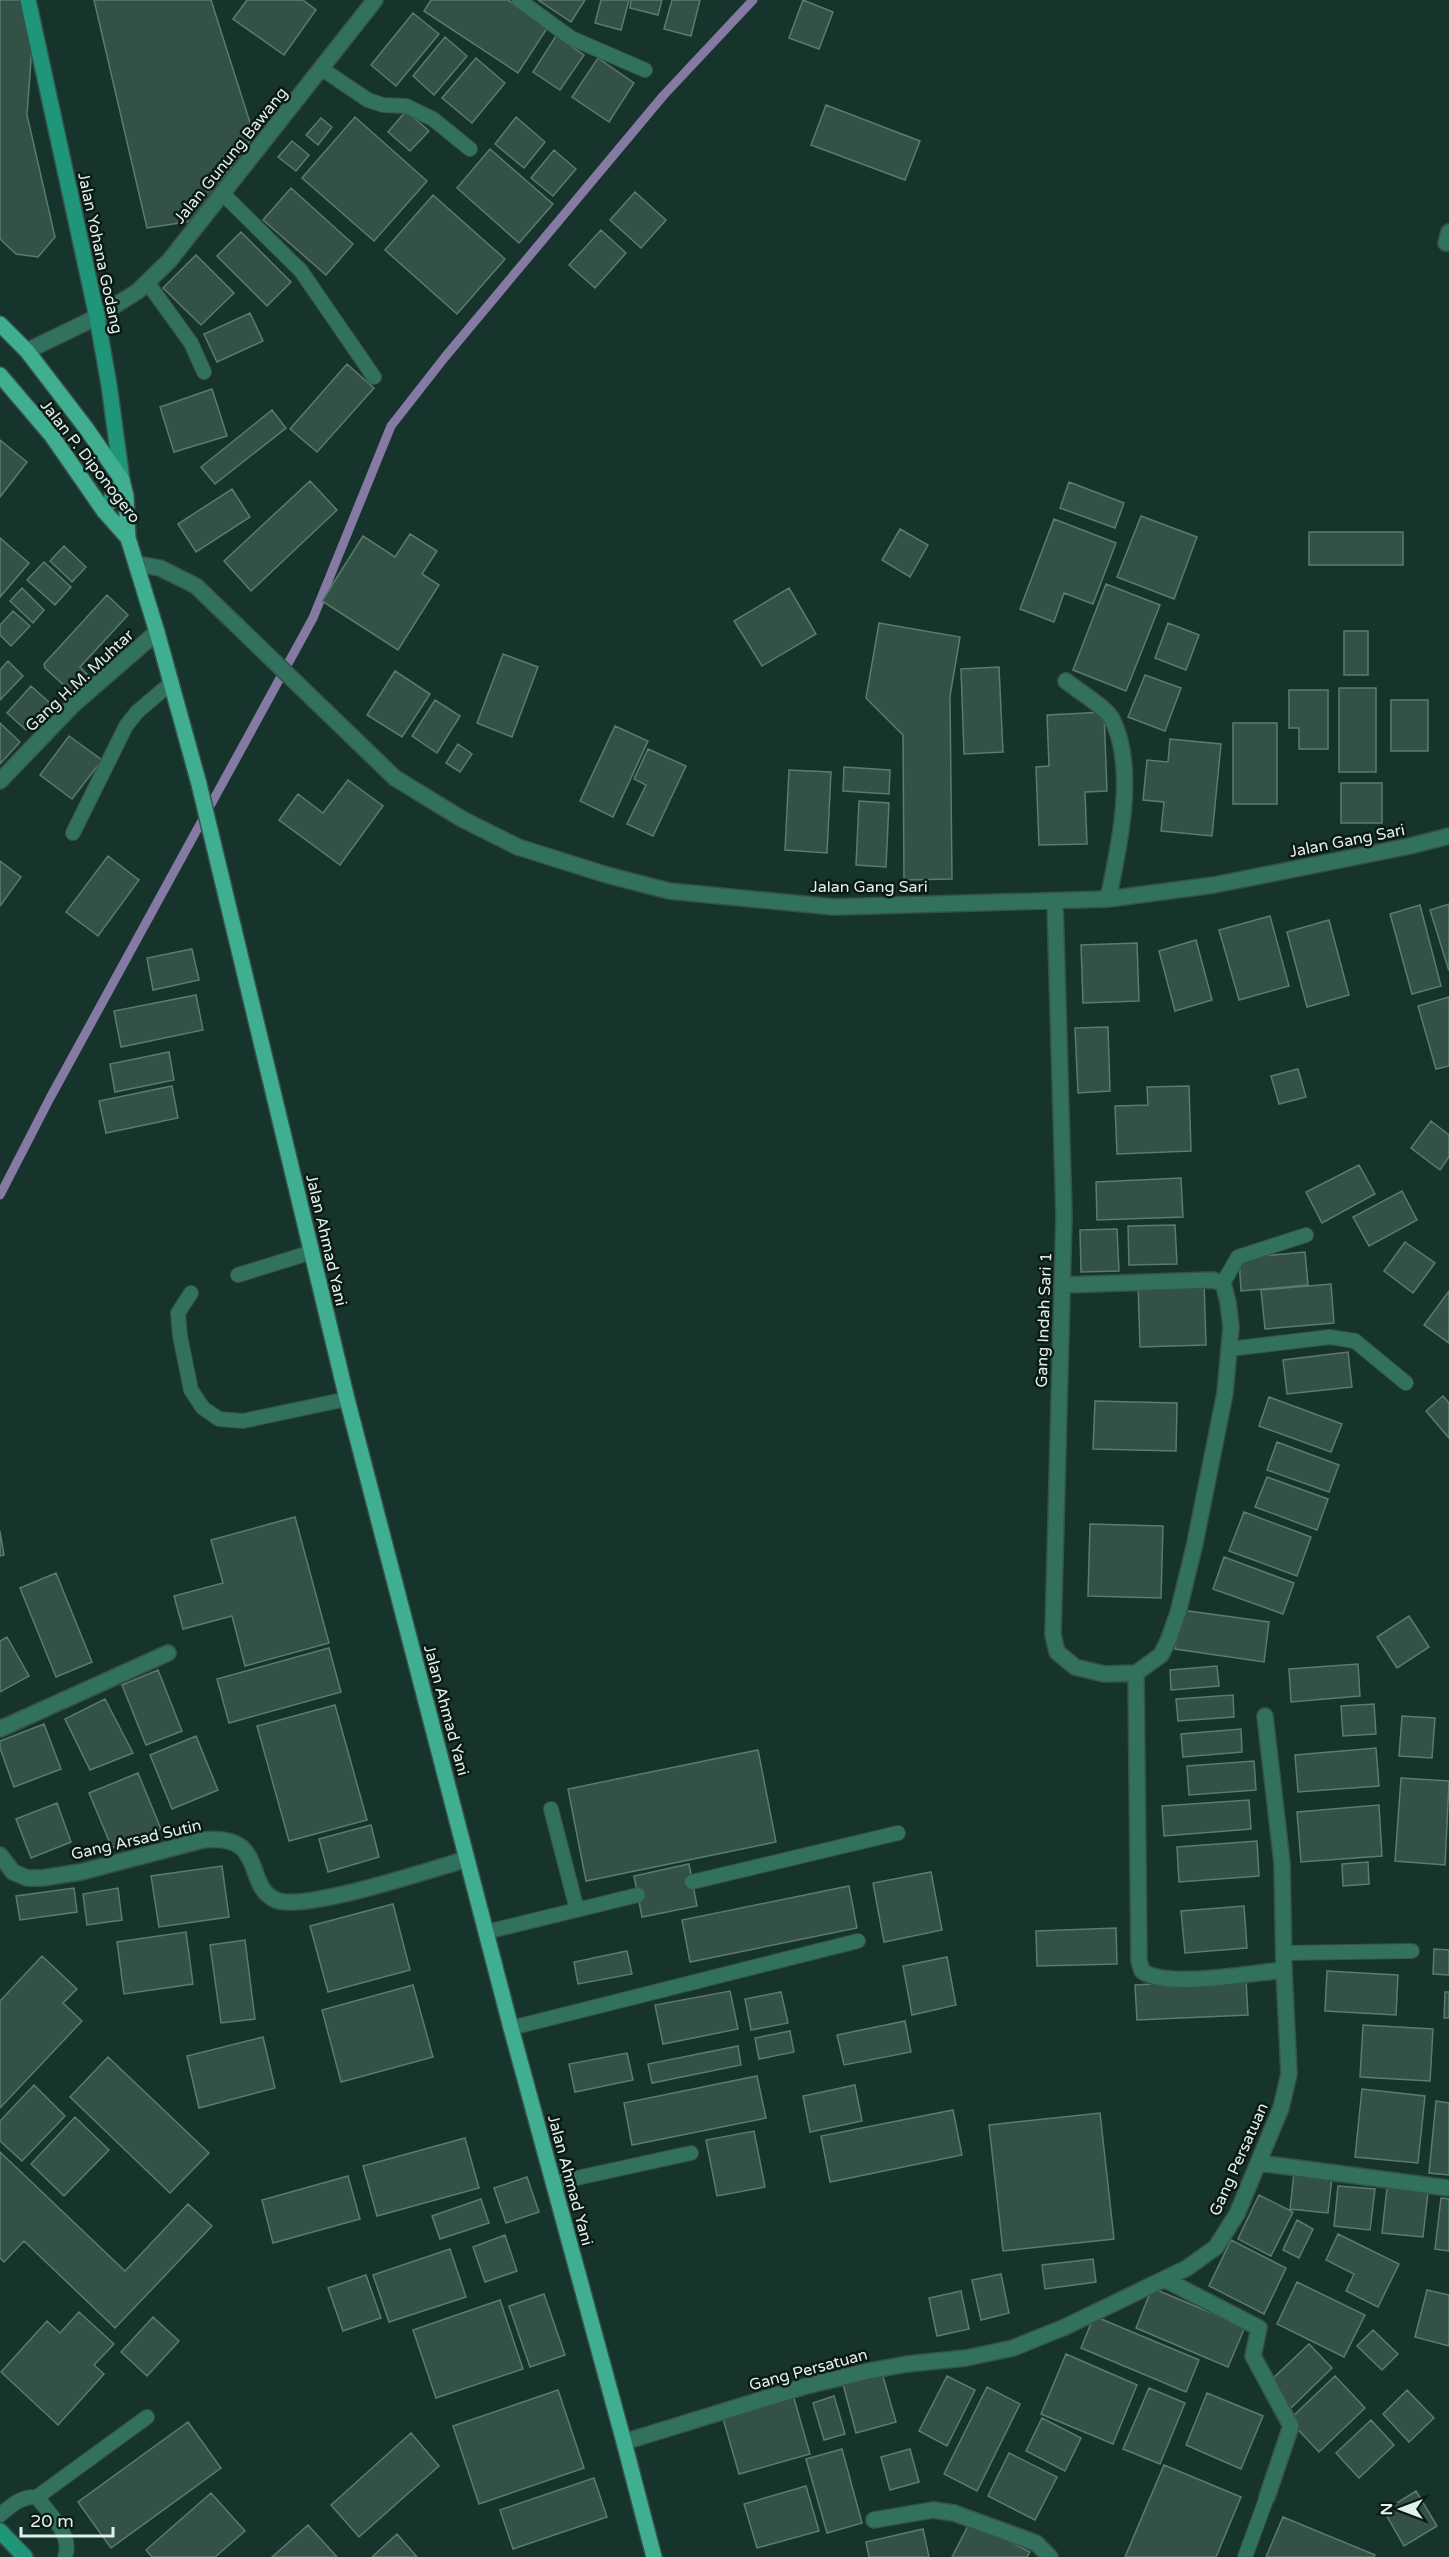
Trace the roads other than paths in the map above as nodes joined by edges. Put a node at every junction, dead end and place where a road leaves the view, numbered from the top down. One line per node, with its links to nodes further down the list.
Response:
1 (28, 0): 9 (main road, Jalan Yohana Godang)
2 (375, 0): 4 (street, Jalan Gunung Bawang)
3 (519, 0): 5 (lane)
4 (322, 69): 6 (lane); 7 (street, Jalan Gunung Bawang)
5 (645, 70)
6 (470, 149)
7 (222, 193): 8 (street, Jalan Gunung Bawang); 14 (lane)
8 (147, 282): 9 (street, Jalan Gunung Bawang); 12 (lane)
9 (97, 317): 11 (street, Jalan Gunung Bawang); 15 (main road, Jalan Yohana Godang)
10 (0, 324): 11 (main road, Jalan P. Diponogero)
11 (27, 351): 15 (main road, Jalan P. Diponogero)
12 (204, 372)
13 (0, 375): 16 (main road, Jalan P. Diponogero)
14 (374, 376)
15 (122, 480): 16 (main road); 17 (main road, Jalan P. Diponogero)
16 (104, 512): 17 (main road, Jalan P. Diponogero)
17 (128, 538): 18 (main road, Jalan Ahmad Yani)
18 (137, 564): 19 (main road, Jalan Ahmad Yani); 26 (street, Jalan Gang Sari)
19 (157, 632): 21 (main road, Jalan Ahmad Yani); 22 (street, Gang H.M. Muhtar)
20 (1066, 681): 25 (street)
21 (171, 683): 23 (lane); 28 (main road, Jalan Ahmad Yani)
22 (0, 781)
23 (73, 833)
24 (1449, 836): 25 (street, Jalan Gang Sari)
25 (1108, 899): 26 (street, Jalan Gang Sari)
26 (1055, 902): 31 (street, Gang Indah Sari 1)
27 (1306, 1235): 30 (lane)
28 (312, 1252): 29 (lane); 35 (main road, Jalan Ahmad Yani)
29 (238, 1275)
30 (1223, 1283): 31 (street); 33 (street)
31 (1062, 1285): 37 (street, Gang Indah Sari 1)
32 (191, 1293): 35 (lane)
33 (1229, 1349): 34 (lane); 37 (street)
34 (1406, 1383)
35 (347, 1399): 43 (main road, Jalan Ahmad Yani)
36 (168, 1653): 39 (street)
37 (1136, 1673): 51 (street)
38 (1264, 1716): 50 (street, Gang Persatuan)
39 (0, 1729)
40 (551, 1809): 46 (lane)
41 (898, 1833): 44 (lane)
42 (0, 1855): 43 (street, Gang Arsad Sutin)
43 (467, 1859): 47 (main road, Jalan Ahmad Yani)
44 (692, 1882)
45 (638, 1895): 46 (lane)
46 (577, 1910): 47 (lane)
47 (486, 1932): 52 (main road, Jalan Ahmad Yani)
48 (858, 1941): 52 (lane)
49 (1412, 1951): 50 (lane)
50 (1284, 1953): 51 (street, Gang Persatuan)
51 (1284, 1970): 54 (street, Gang Persatuan)
52 (511, 2028): 55 (main road, Jalan Ahmad Yani)
53 (691, 2153): 55 (lane)
54 (1259, 2163): 56 (street); 57 (street, Gang Persatuan)
55 (554, 2183): 59 (main road, Jalan Ahmad Yani)
56 (1449, 2188)
57 (1164, 2279): 59 (street, Gang Persatuan); 60 (street)
58 (147, 2417): 61 (lane)
59 (624, 2442): 67 (main road, Jalan Ahmad Yani)
60 (1267, 2497): 69 (lane)
61 (37, 2498): 62 (lane); 66 (lane)
62 (0, 2515)
63 (874, 2520): 68 (street)
64 (0, 2531): 65 (main road)
65 (24, 2557)
66 (65, 2557)
67 (654, 2557)
68 (1050, 2557)
69 (1245, 2557)

